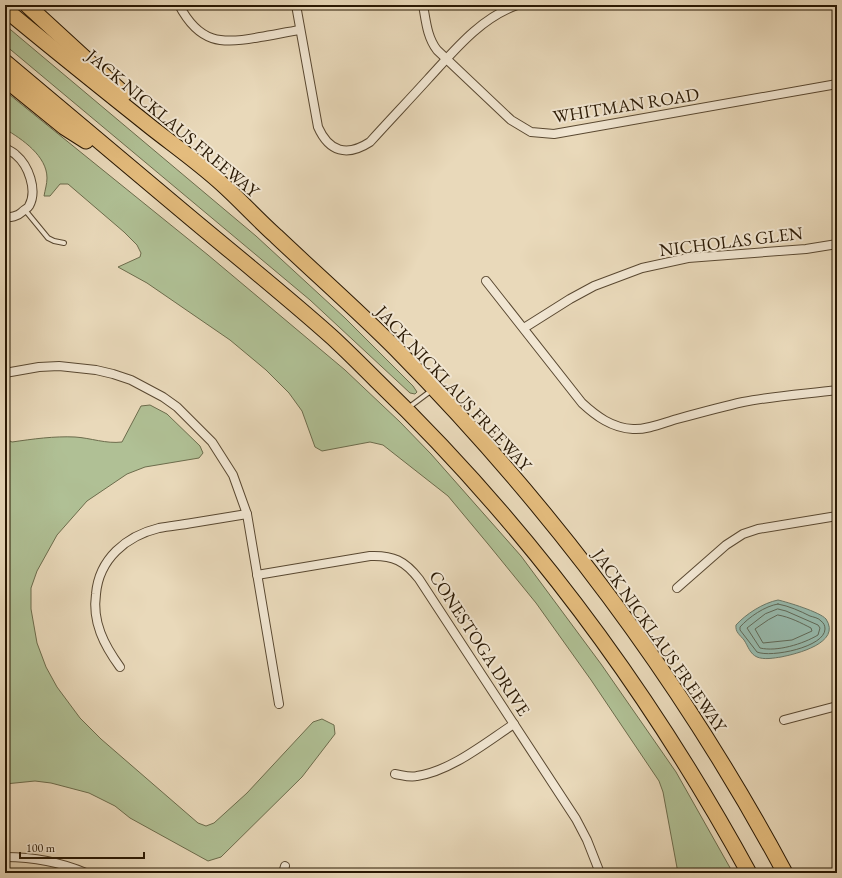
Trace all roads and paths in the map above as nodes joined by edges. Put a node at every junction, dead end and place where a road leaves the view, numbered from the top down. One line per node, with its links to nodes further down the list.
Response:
1 (27, 5): 14 (highway)
2 (179, 5): 7 (street)
3 (296, 5): 7 (street)
4 (423, 5): 8 (street, WHITMAN ROAD)
5 (516, 5): 8 (street)
6 (5, 9): 14 (highway, JACK NICKLAUS FREEWAY)
7 (300, 30): 8 (street)
8 (446, 59): 11 (street, WHITMAN ROAD)
9 (5, 62): 13 (highway)
10 (5, 79): 13 (highway)
11 (837, 84)
12 (5, 148): 15 (street)
13 (137, 174): 24 (highway)
14 (220, 182): 22 (highway, JACK NICKLAUS FREEWAY)
15 (25, 210): 16 (street); 17 (lane)
16 (5, 217)
17 (64, 243)
18 (837, 244): 20 (street, NICHOLAS GLEN)
19 (486, 281): 20 (street)
20 (524, 328): 23 (street)
21 (5, 373): 25 (street)
22 (434, 389): 24 (lane); 39 (highway, JACK NICKLAUS FREEWAY)
23 (837, 390)
24 (406, 409): 38 (highway)
25 (247, 514): 27 (street); 29 (street)
26 (837, 516): 28 (street)
27 (257, 575): 30 (street); 33 (street, CONESTOGA DRIVE)
28 (677, 588)
29 (120, 667)
30 (279, 704)
31 (837, 706): 32 (street)
32 (784, 720)
33 (514, 724): 34 (street); 37 (street, CONESTOGA DRIVE)
34 (395, 774)
35 (5, 857): 36 (street)
36 (86, 873)
37 (600, 873)
38 (749, 873)
39 (785, 873)

